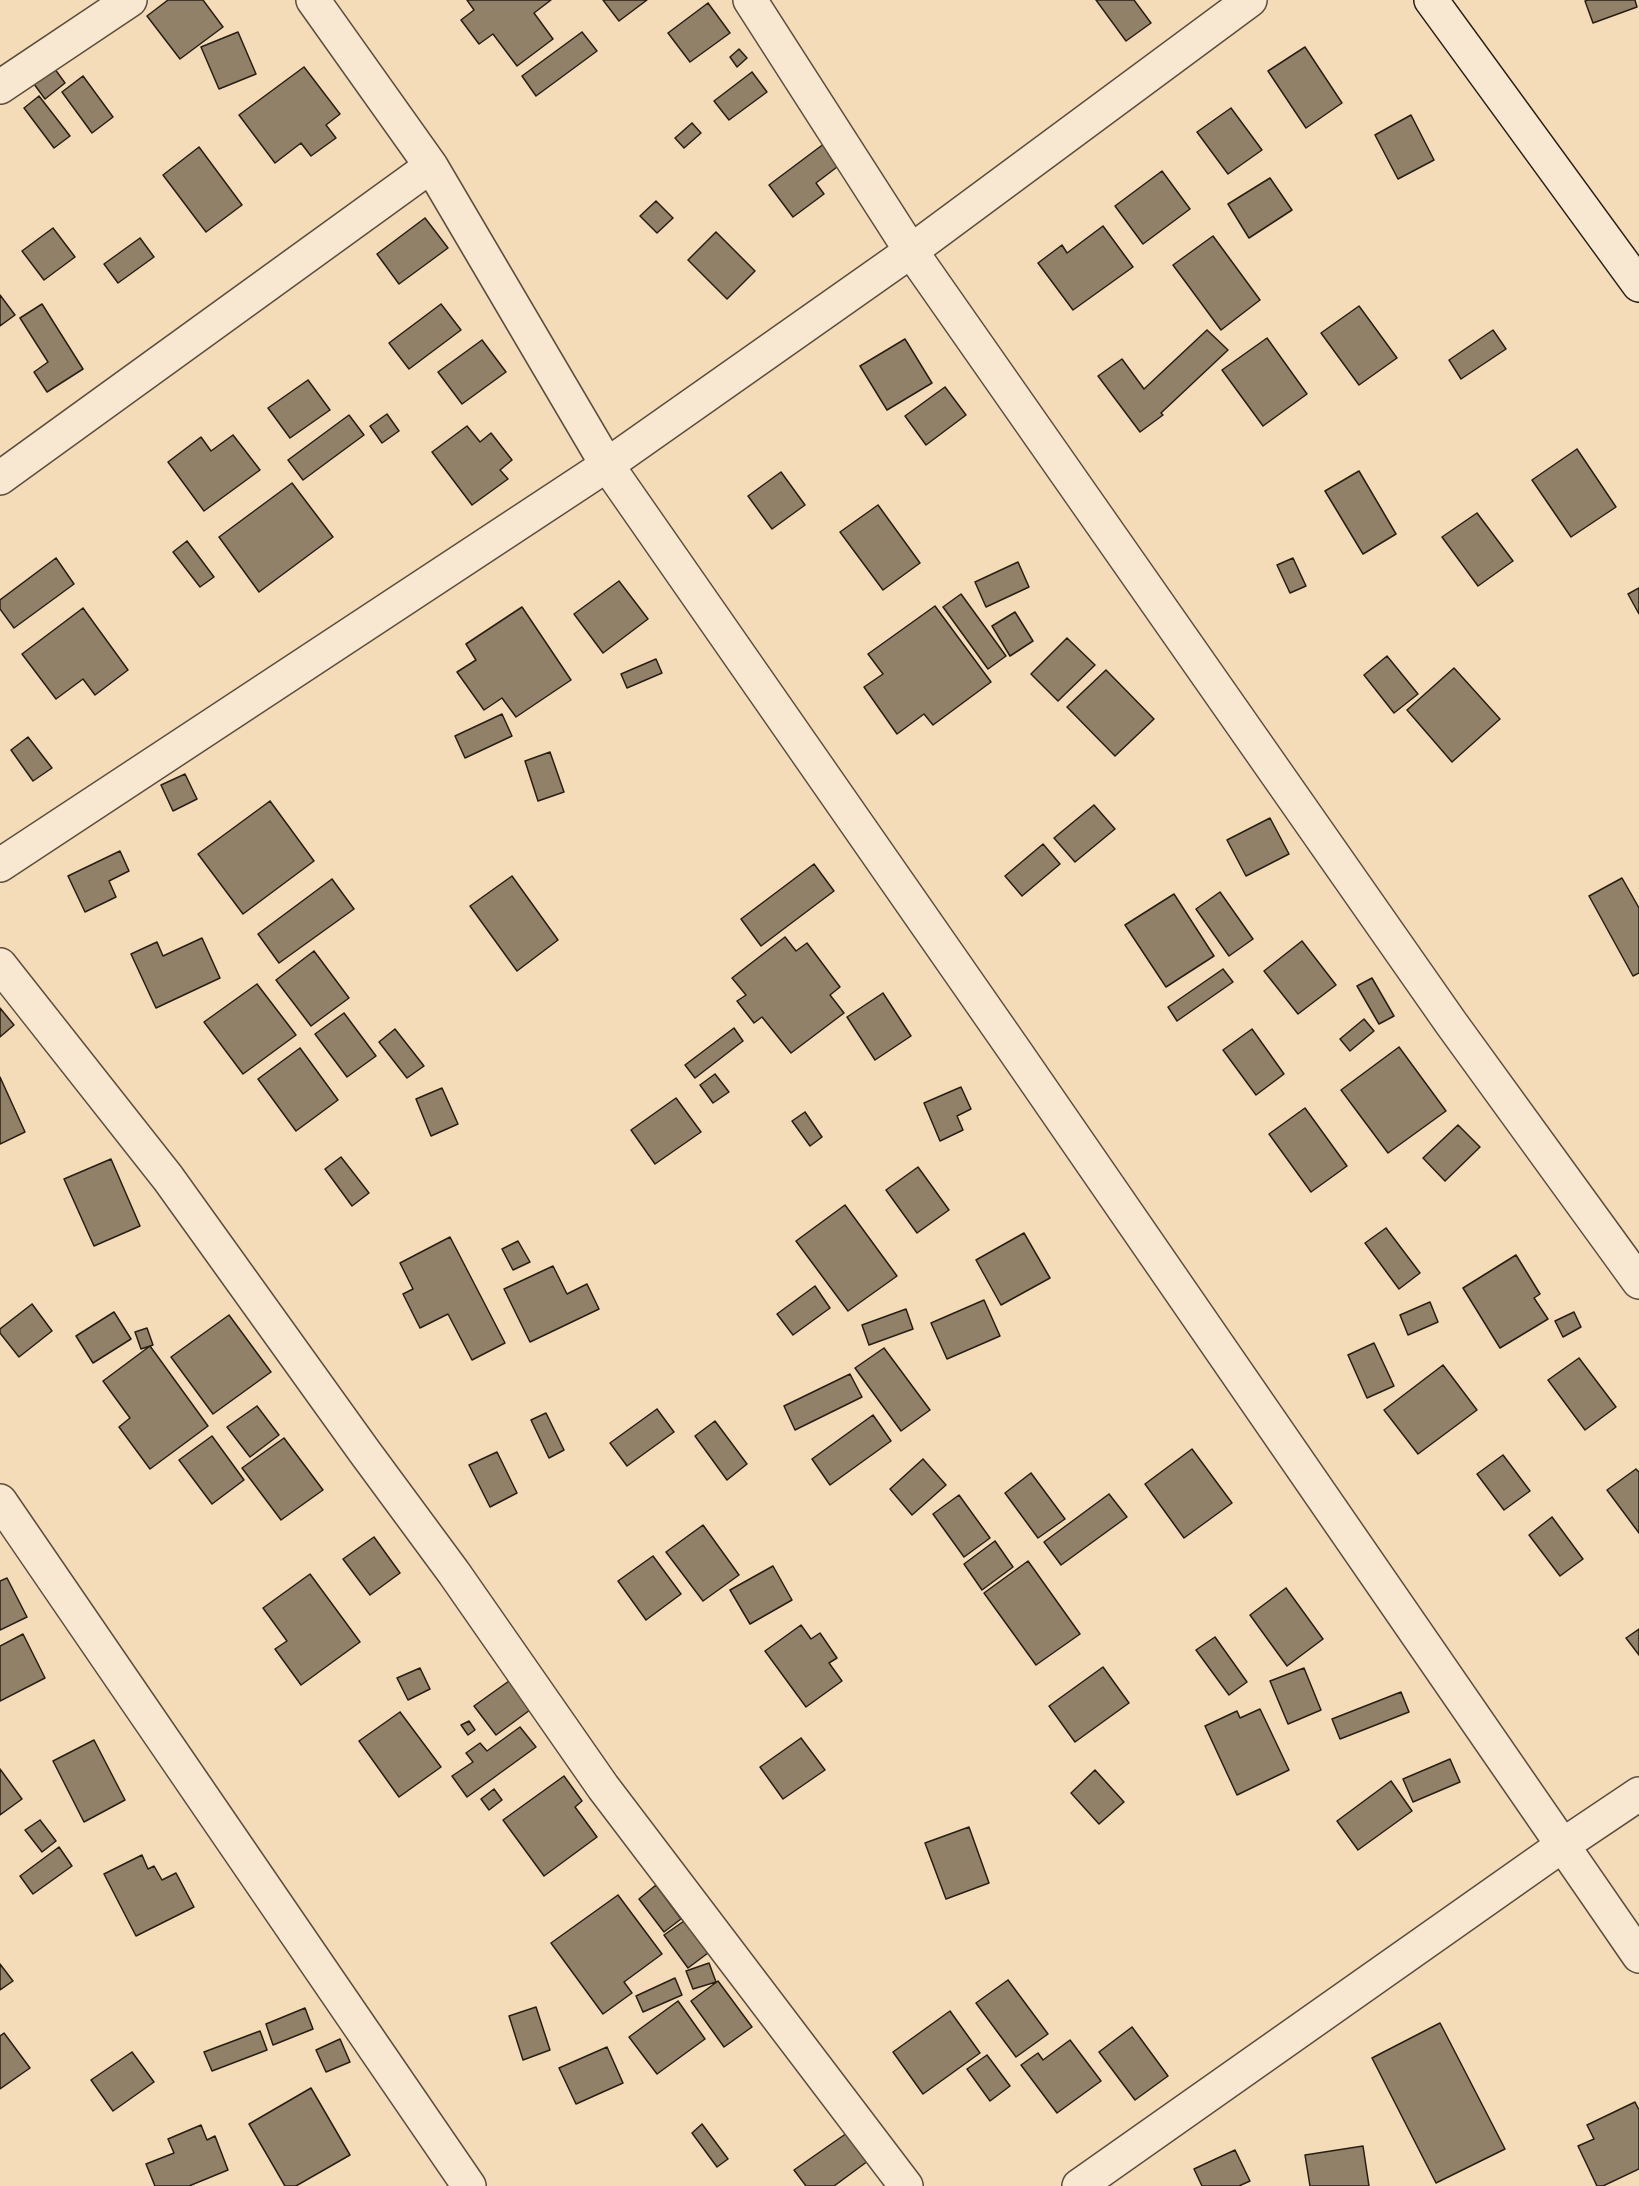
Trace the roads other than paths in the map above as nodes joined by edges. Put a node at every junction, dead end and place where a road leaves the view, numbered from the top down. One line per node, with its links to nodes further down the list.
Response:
1 (130, 0): 6 (street)
2 (313, 0): 7 (street)
3 (750, 0): 8 (street)
4 (1250, 0): 8 (street)
5 (1431, 0): 9 (street)
6 (0, 87)
7 (431, 166): 10 (street); 11 (street)
8 (912, 251): 10 (street); 14 (street)
9 (1639, 285)
10 (606, 465): 12 (street); 17 (street)
11 (0, 478)
12 (0, 865)
13 (0, 965): 20 (street)
14 (1639, 1282)
15 (1, 1506): 19 (street)
16 (1639, 1794): 17 (street)
17 (1563, 1845): 18 (street); 21 (street)
18 (1639, 1956)
19 (469, 2186)
20 (906, 2186)
21 (1079, 2186)

